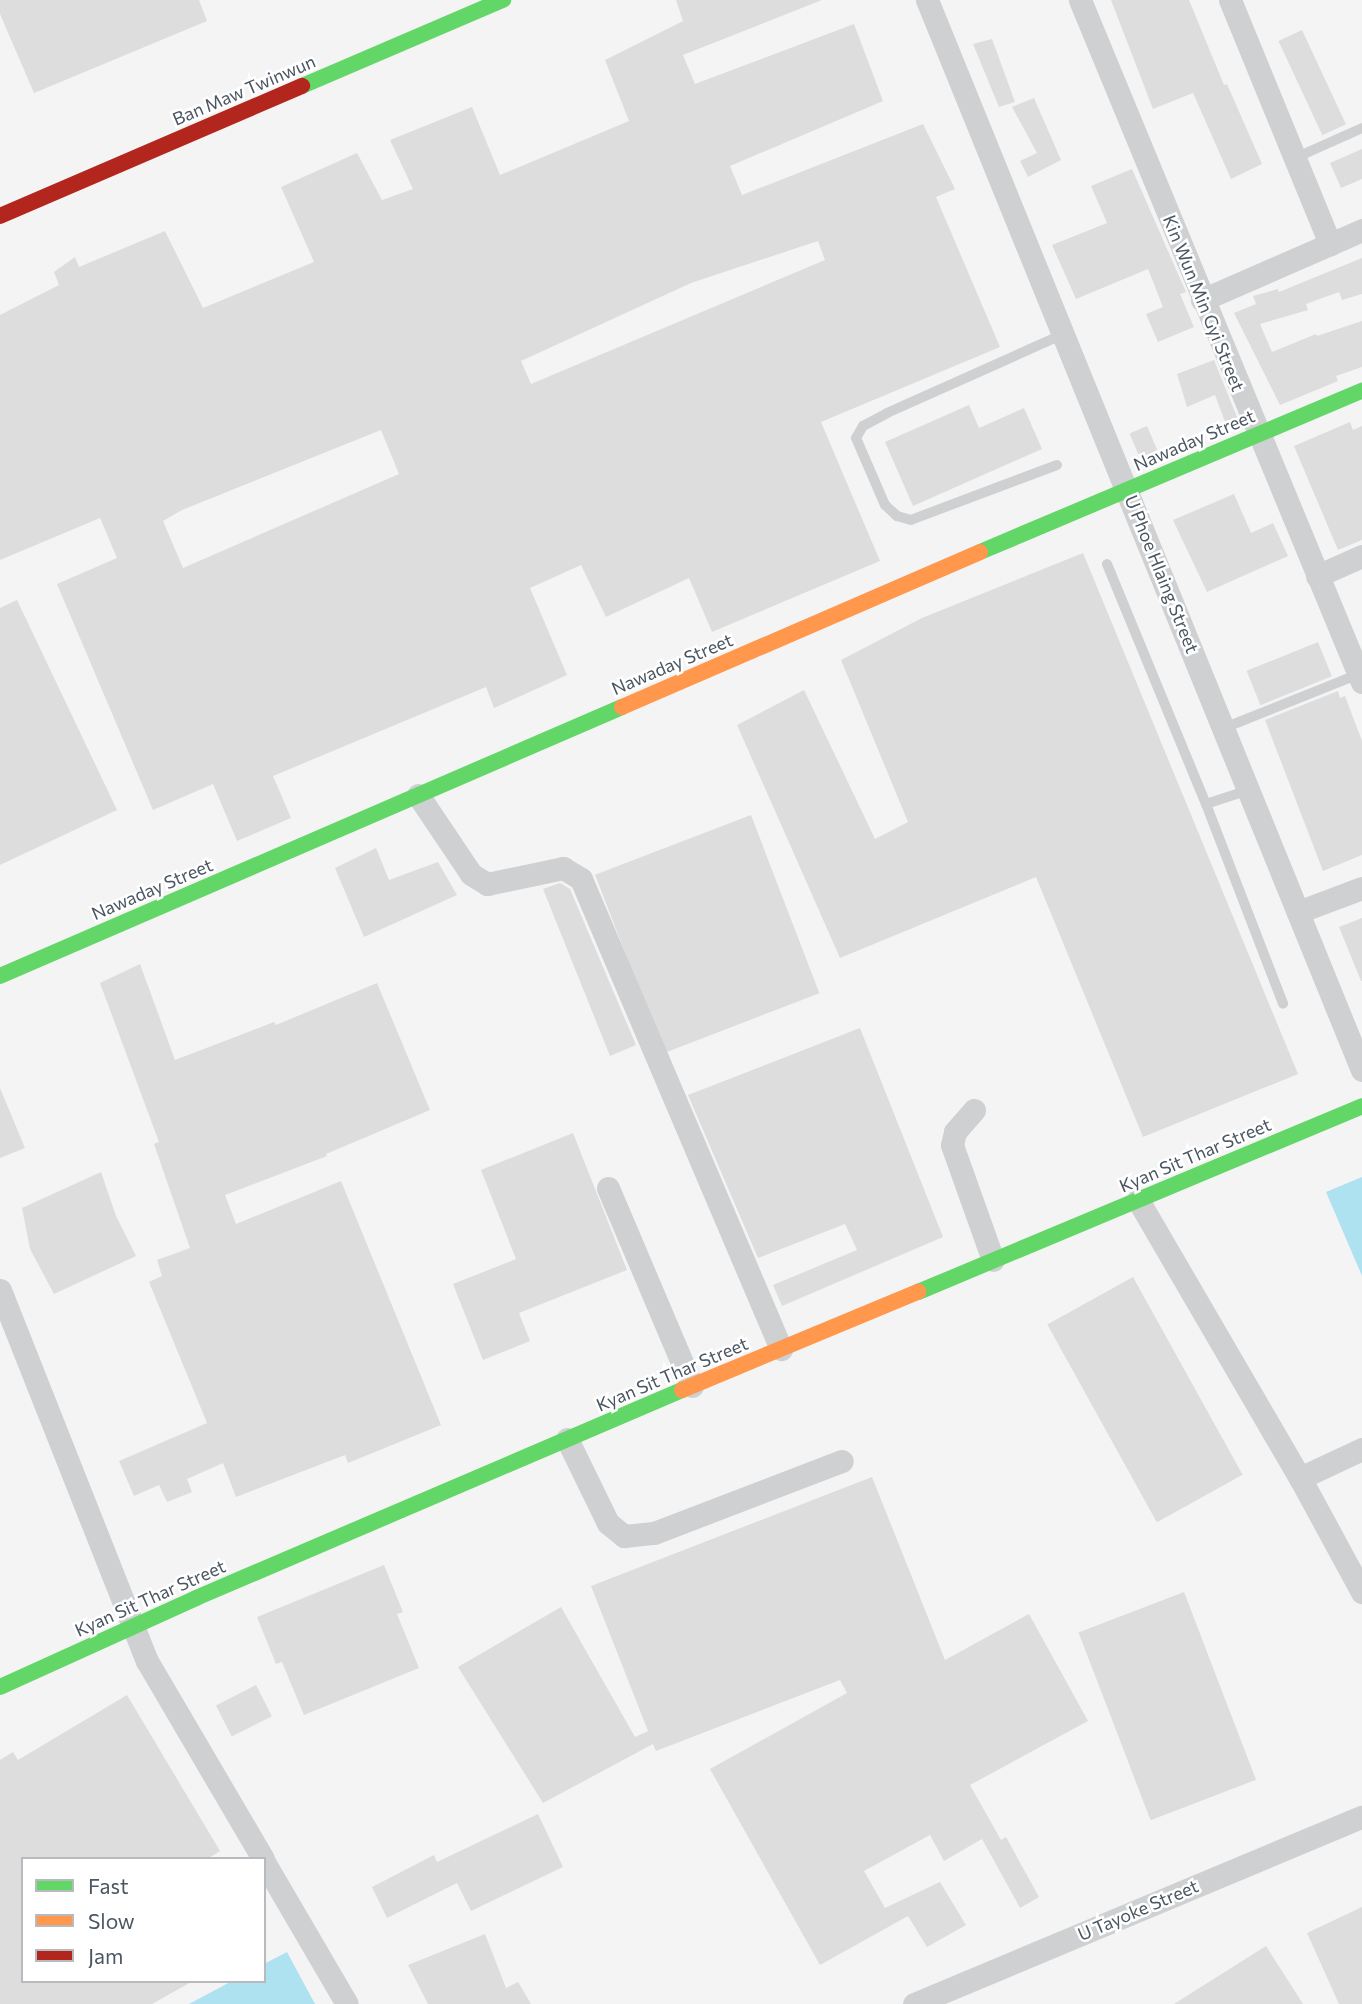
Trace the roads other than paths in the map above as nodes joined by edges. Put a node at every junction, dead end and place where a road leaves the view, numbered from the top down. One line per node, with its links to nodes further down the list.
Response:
1 (503, 0): 7 (street, Ban Maw Twinwun)
2 (927, 0): 11 (street, U Phoe Hlaing Street)
3 (1080, 0): 10 (street, Kin Wun Min Gyi Street)
4 (1230, 0): 6 (street)
5 (1362, 128): 6 (lane)
6 (1295, 158): 9 (street)
7 (0, 216)
8 (1362, 230): 9 (street)
9 (1330, 244): 10 (street)
10 (1202, 300): 13 (street, Kin Wun Min Gyi Street)
11 (1064, 334): 14 (lane); 15 (street, U Phoe Hlaing Street)
12 (1362, 391): 13 (street, Nawaday Street)
13 (1257, 434): 15 (street, Nawaday Street); 18 (street, Kin Wun Min Gyi Street)
14 (1057, 465)
15 (1128, 488): 20 (street, U Phoe Hlaing Street); 22 (street, Nawaday Street)
16 (1362, 556): 18 (street)
17 (1107, 564): 23 (lane)
18 (1317, 576): 19 (street, Kin Wun Min Gyi Street)
19 (1360, 678): 20 (lane)
20 (1224, 728): 21 (street, U Phoe Hlaing Street)
21 (1249, 790): 23 (lane); 25 (street, U Phoe Hlaing Street)
22 (418, 795): 26 (street, Nawaday Street); 35 (street)
23 (1206, 804): 27 (lane)
24 (1362, 887): 25 (street)
25 (1298, 912): 28 (street, U Phoe Hlaing Street)
26 (0, 976)
27 (1283, 1004)
28 (1362, 1070)
29 (1362, 1106): 32 (street, Kyan Sit Thar Street)
30 (974, 1110): 33 (street)
31 (608, 1188): 36 (street)
32 (1138, 1200): 33 (street, Kyan Sit Thar Street); 40 (street)
33 (993, 1261): 35 (street, Kyan Sit Thar Street)
34 (0, 1290): 42 (street)
35 (781, 1349): 36 (street, Kyan Sit Thar Street)
36 (692, 1386): 37 (street, Kyan Sit Thar Street)
37 (567, 1439): 39 (street); 42 (street, Kyan Sit Thar Street)
38 (1362, 1449): 40 (street)
39 (842, 1461)
40 (1300, 1478): 41 (street)
41 (1362, 1592)
42 (132, 1626): 43 (street, Kyan Sit Thar Street); 45 (street)
43 (0, 1687)
44 (1362, 1817): 48 (street, U Tayoke Street)
45 (261, 1857)
46 (266, 1865): 47 (street)
47 (348, 2004)
48 (914, 2004)

